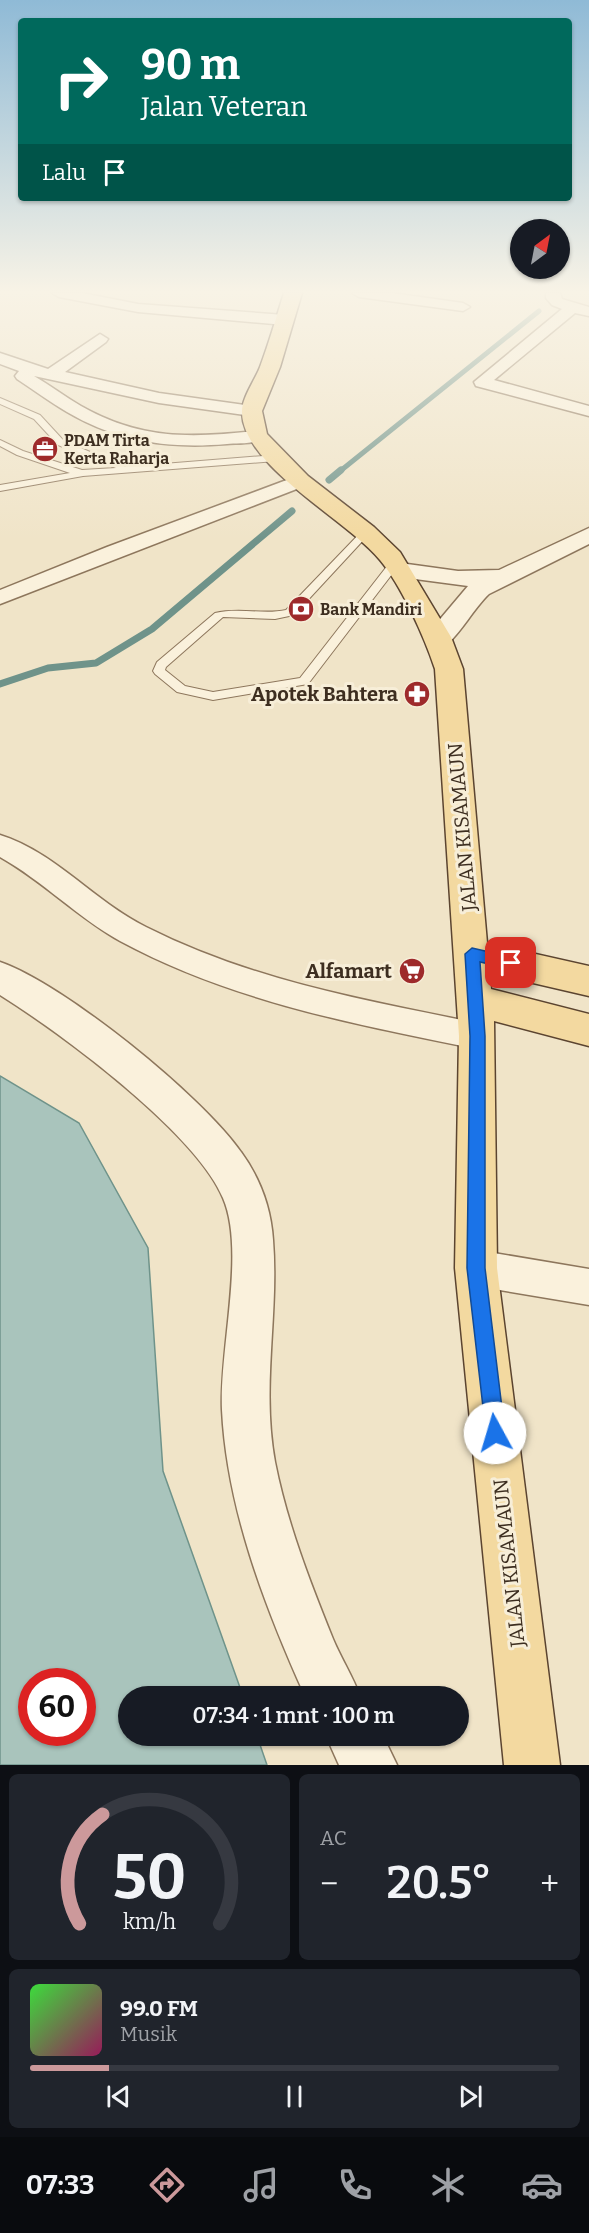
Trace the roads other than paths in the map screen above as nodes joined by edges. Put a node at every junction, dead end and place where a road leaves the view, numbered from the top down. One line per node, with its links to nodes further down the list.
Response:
1 (30, 375): 8 (street)
2 (58, 375): 6 (street)
3 (265, 375): 6 (main road)
4 (490, 375): 7 (street)
5 (0, 401): 11 (lane)
6 (252, 411): 8 (main road, JALAN KISAMAUN)
7 (589, 411)
8 (257, 436): 10 (main road, JALAN KISAMAUN)
9 (0, 443): 12 (lane)
10 (276, 458): 11 (lane); 13 (main road, JALAN KISAMAUN)
11 (130, 469): 12 (lane)
12 (83, 473): 14 (lane)
13 (300, 481): 15 (main road, JALAN KISAMAUN); 19 (street)
14 (0, 488)
15 (366, 532): 17 (main road, JALAN KISAMAUN); 17 (lane)
16 (589, 536): 18 (street)
17 (397, 566): 18 (street); 20 (main road, JALAN KISAMAUN)
18 (501, 576): 20 (street)
19 (0, 598)
20 (438, 637): 22 (main road, JALAN KISAMAUN)
21 (0, 845): 25 (street)
22 (472, 954): 24 (main road); 25 (main road, JALAN KISAMAUN)
23 (0, 977): 29 (street)
24 (589, 981)
25 (475, 1018): 26 (main road); 27 (main road, JALAN KISAMAUN)
26 (589, 1030)
27 (476, 1268): 28 (street); 32 (main road, JALAN KISAMAUN)
28 (589, 1287)
29 (329, 1686)
30 (359, 1746): 31 (street)
31 (369, 1765)
32 (532, 1765)

